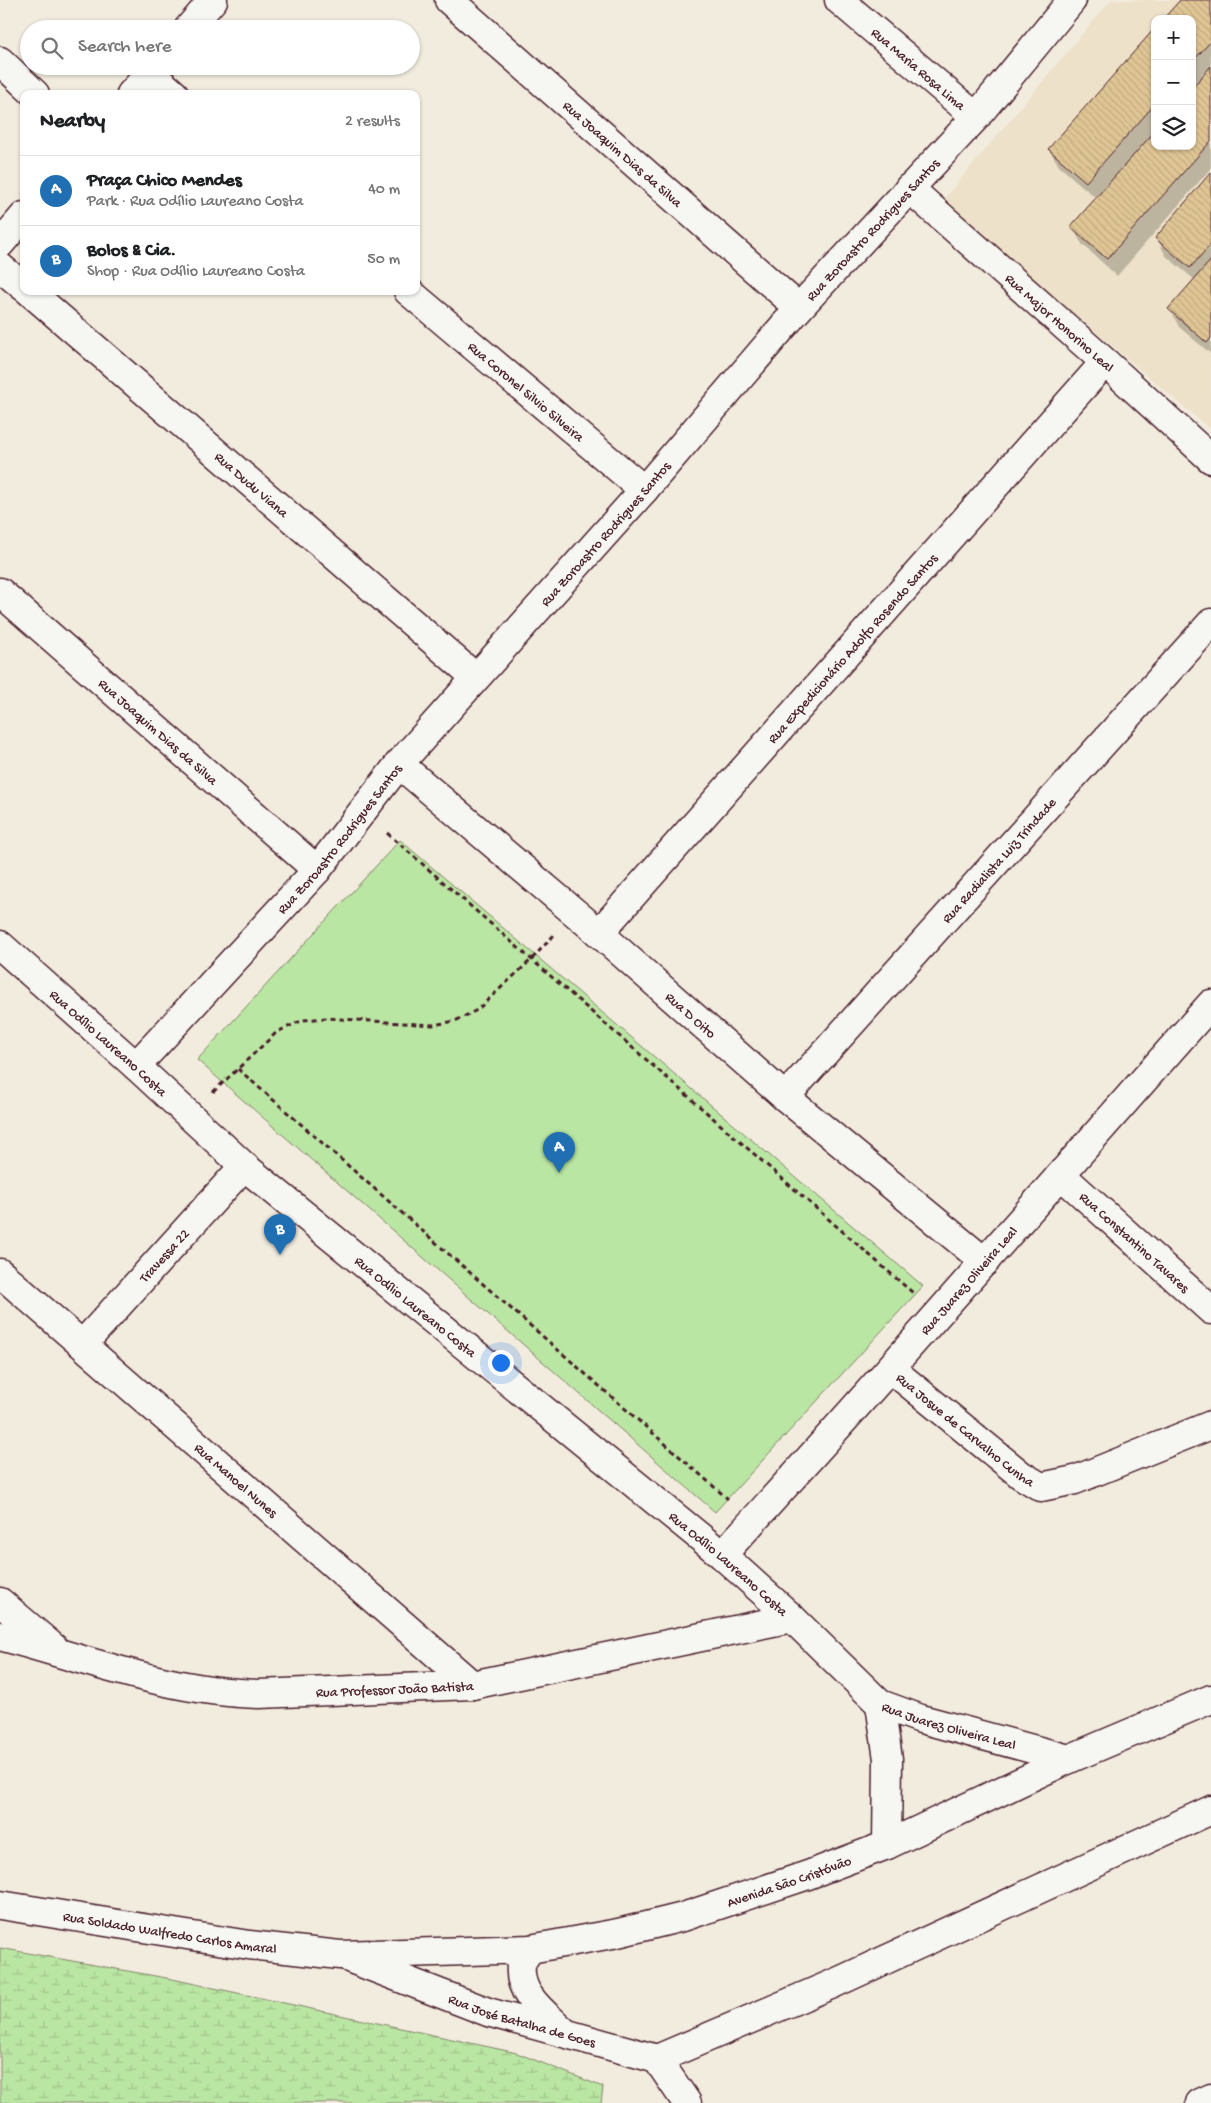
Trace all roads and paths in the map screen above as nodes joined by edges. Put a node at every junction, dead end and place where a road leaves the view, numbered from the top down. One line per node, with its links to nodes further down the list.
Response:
1 (213, 0): 5 (street)
2 (448, 0): 20 (street, Rua Joaquim Dias da Silva)
3 (839, 0): 12 (street, Rua Maria Rosa Lima)
4 (1072, 0): 12 (street, Rua Zoroastro Rodrigues Santos)
5 (196, 20)
6 (0, 61): 9 (street)
7 (148, 75): 10 (street)
8 (157, 75): 11 (street)
9 (32, 90)
10 (135, 90)
11 (170, 90)
12 (976, 117): 13 (street, Rua Zoroastro Rodrigues Santos)
13 (909, 188): 20 (street, Rua Zoroastro Rodrigues Santos); 21 (street, Rua Major Honorino Leal)
14 (20, 221): 15 (street)
15 (0, 244)
16 (0, 267): 17 (street)
17 (20, 284)
18 (33, 295): 26 (street, Rua Dudu Viana)
19 (413, 295): 23 (street, Rua Coronel Silvio Silveira)
20 (799, 308): 23 (street, Rua Zoroastro Rodrigues Santos)
21 (1105, 362): 22 (street, Rua Major Honorino Leal); 31 (street, Rua Expedicionário Adolfo Rosendo Santos)
22 (1211, 459)
23 (644, 490): 26 (street, Rua Zoroastro Rodrigues Santos)
24 (0, 592): 29 (street, Rua Joaquim Dias da Silva)
25 (1211, 623): 37 (street, Rua Radialista Luiz Trindade)
26 (475, 677): 27 (street, Rua Zoroastro Rodrigues Santos)
27 (399, 764): 28 (street, Rua Zoroastro Rodrigues Santos); 30 (street, Rua D Oito)
28 (362, 811): 29 (street, Rua Zoroastro Rodrigues Santos); 33 (path)
29 (317, 870): 35 (street, Rua Zoroastro Rodrigues Santos)
30 (574, 912): 31 (street, Rua D Oito); 33 (path)
31 (599, 933): 37 (street, Rua D Oito)
32 (0, 945): 35 (street, Rua Odílio Laureano Costa)
33 (531, 960): 36 (path); 44 (path)
34 (1211, 1004): 40 (street, Rua Juarez Oliveira Leal)
35 (136, 1066): 38 (street, Rua Odílio Laureano Costa)
36 (238, 1068): 38 (path); 48 (path)
37 (785, 1096): 41 (street, Rua D Oito)
38 (189, 1115): 39 (street, Rua Odílio Laureano Costa)
39 (244, 1166): 45 (street, Travessa 22); 49 (street, Rua Odílio Laureano Costa)
40 (1060, 1174): 41 (street, Rua Juarez Oliveira Leal); 43 (street, Rua Constantino Tavares)
41 (985, 1262): 44 (street, Rua Juarez Oliveira Leal)
42 (0, 1273): 45 (street, Rua Manoel Nunes)
43 (1211, 1310)
44 (938, 1315): 46 (street, Rua Juarez Oliveira Leal)
45 (83, 1344): 54 (street, Rua Manoel Nunes)
46 (891, 1369): 47 (street, Rua Josue de Carvalho Cunha); 48 (street, Rua Juarez Oliveira Leal)
47 (1211, 1426)
48 (753, 1521): 49 (street, Rua Juarez Oliveira Leal)
49 (722, 1555): 51 (street, Rua Odílio Laureano Costa)
50 (0, 1602): 53 (street)
51 (792, 1618): 54 (street, Rua Professor João Batista); 56 (street, Rua Odílio Laureano Costa)
52 (0, 1636): 53 (street, Rua Professor João Batista)
53 (59, 1652): 54 (street, Rua Professor João Batista)
54 (472, 1685)
55 (1211, 1699): 57 (street, Avenida São Cristóvão)
56 (880, 1704): 57 (street, Rua Juarez Oliveira Leal); 59 (street, Rua Juarez Oliveira Leal)
57 (1069, 1759): 59 (street, Avenida São Cristóvão)
58 (1211, 1810): 64 (street)
59 (887, 1845): 61 (street, Avenida São Cristóvão)
60 (0, 1905): 62 (street, Rua Soldado Walfredo Carlos Amaral)
61 (530, 1949): 62 (street, Avenida São Cristóvão); 63 (street)
62 (340, 1955): 63 (street, Rua José Batalha de Goes)
63 (567, 2035): 64 (street, Rua José Batalha de Goes)
64 (657, 2059): 66 (street)
65 (1211, 2098): 67 (street)
66 (687, 2103)
67 (1200, 2103)

